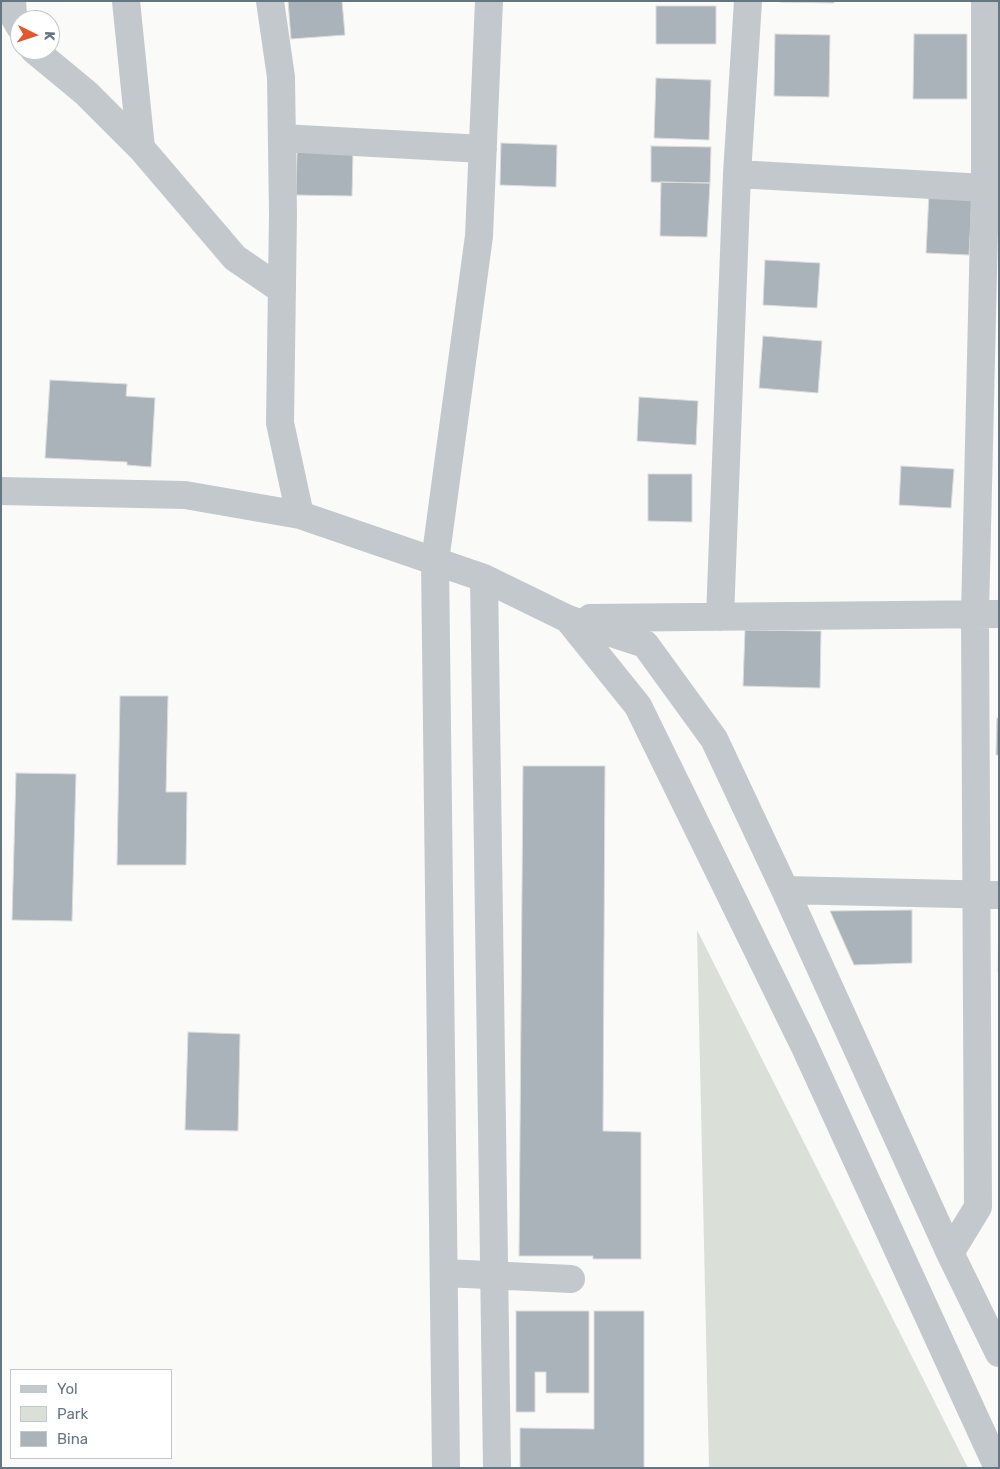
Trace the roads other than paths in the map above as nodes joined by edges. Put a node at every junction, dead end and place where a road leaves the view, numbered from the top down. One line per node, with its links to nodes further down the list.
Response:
1 (126, 1): 8 (street)
2 (270, 1): 7 (street)
3 (489, 1): 9 (street)
4 (748, 1): 10 (street)
5 (984, 1): 11 (street)
6 (46, 60): 8 (street)
7 (282, 138): 9 (street); 12 (street)
8 (141, 148): 12 (street)
9 (483, 149): 15 (street)
10 (737, 174): 11 (street); 18 (street)
11 (985, 188): 17 (street)
12 (282, 290): 14 (street)
13 (1, 491): 14 (street)
14 (300, 515): 15 (street)
15 (435, 561): 16 (street); 23 (street)
16 (484, 578): 19 (street); 24 (street)
17 (987, 614): 18 (street); 21 (street)
18 (720, 616): 19 (street)
19 (568, 618): 20 (street); 29 (street)
20 (785, 890): 21 (street); 22 (street)
21 (988, 894): 22 (street)
22 (950, 1253): 26 (street)
23 (445, 1273): 24 (street); 27 (street)
24 (494, 1274): 25 (street); 28 (street)
25 (571, 1279)
26 (999, 1353)
27 (446, 1468)
28 (497, 1468)
29 (998, 1468)

